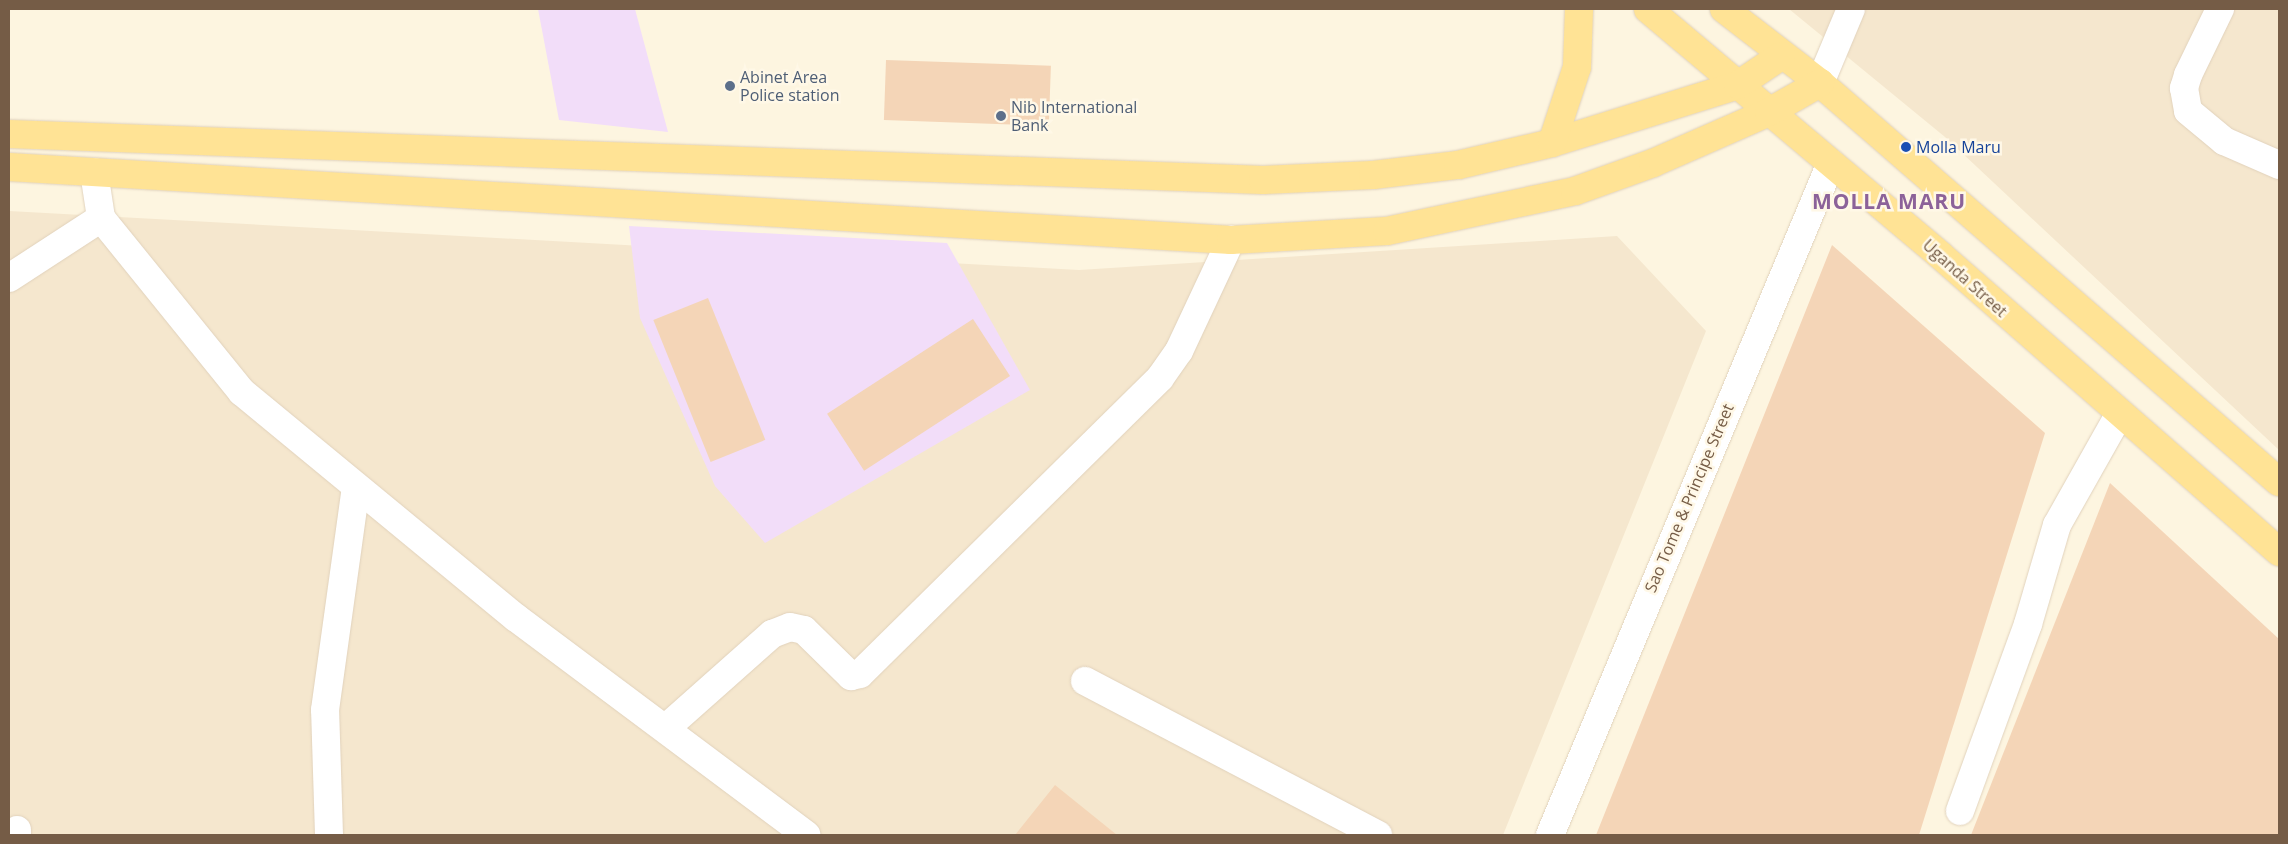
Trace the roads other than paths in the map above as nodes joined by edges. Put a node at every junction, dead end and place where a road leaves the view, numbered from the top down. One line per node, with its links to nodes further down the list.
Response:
1 (1579, 9): 11 (main road)
2 (1648, 9): 8 (main road, Uganda Street)
3 (1724, 9): 6 (main road)
4 (1851, 9): 7 (street)
5 (2220, 9): 13 (street)
6 (1781, 56): 7 (main road); 8 (main road)
7 (1820, 83): 9 (main road); 20 (main road)
8 (1738, 85): 9 (main road, Uganda Street); 11 (main road)
9 (1769, 112): 12 (main road, Uganda Street); 17 (main road)
10 (9, 134): 11 (main road)
11 (1552, 143)
12 (1831, 163): 19 (main road, Uganda Street); 29 (street, Sao Tome & Principe Street)
13 (2279, 165)
14 (9, 168): 15 (main road)
15 (94, 172): 16 (street); 17 (main road)
16 (101, 218): 18 (street); 21 (street)
17 (1231, 240): 24 (street)
18 (9, 278)
19 (2119, 415): 22 (main road, Uganda Street); 25 (street)
20 (2279, 482)
21 (356, 487): 24 (street); 26 (street)
22 (2279, 552)
23 (1085, 681): 28 (street)
24 (666, 728): 27 (street)
25 (1960, 811)
26 (330, 835)
27 (806, 835)
28 (1378, 835)
29 (1550, 835)

